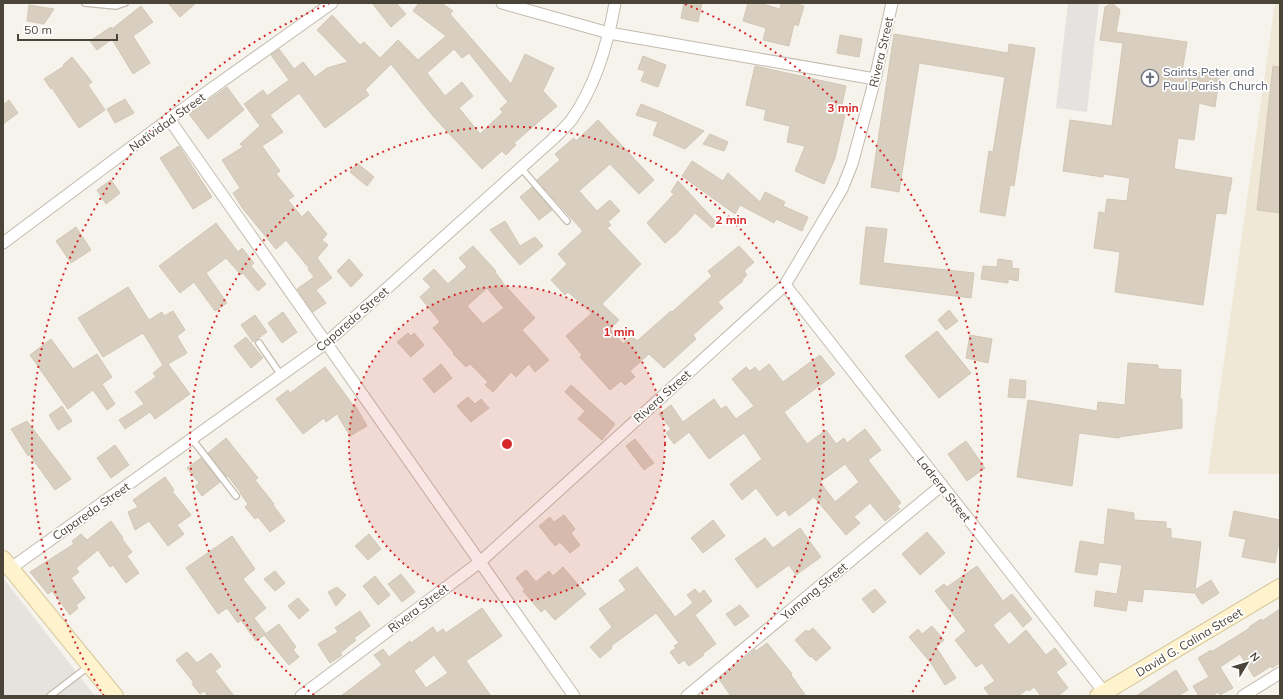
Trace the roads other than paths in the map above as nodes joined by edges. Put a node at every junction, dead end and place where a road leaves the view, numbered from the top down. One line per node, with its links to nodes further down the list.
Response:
1 (85, 3): 2 (lane)
2 (125, 3)
3 (332, 3): 9 (street, Natividad Street)
4 (502, 3): 7 (street)
5 (615, 3): 7 (street, Capareda Street)
6 (892, 3): 8 (street, Rivera Street)
7 (610, 33): 8 (street); 10 (street, Capareda Street)
8 (875, 79): 13 (street, Rivera Street)
9 (169, 119): 12 (street, Natividad Street); 15 (street)
10 (521, 168): 11 (lane); 15 (street, Capareda Street)
11 (567, 221)
12 (3, 243)
13 (785, 285): 18 (street, Ladrera Street); 20 (street, Rivera Street)
14 (259, 343): 16 (lane)
15 (326, 343): 16 (street, Capareda Street); 20 (street)
16 (281, 375): 17 (street, Capareda Street)
17 (192, 439): 19 (lane); 21 (street, Capareda Street)
18 (942, 486): 25 (street, Ladrera Street); 30 (street, Yumang Street)
19 (236, 496)
20 (480, 562): 28 (street, Rivera Street); 29 (street)
21 (7, 564): 23 (street)
22 (1280, 587): 25 (street, David G. Calina Street)
23 (90, 664): 26 (lane); 27 (street)
24 (1280, 674): 31 (street)
25 (1101, 694)
26 (50, 696)
27 (115, 696)
28 (300, 696)
29 (574, 696)
30 (687, 696)
31 (1243, 696)

